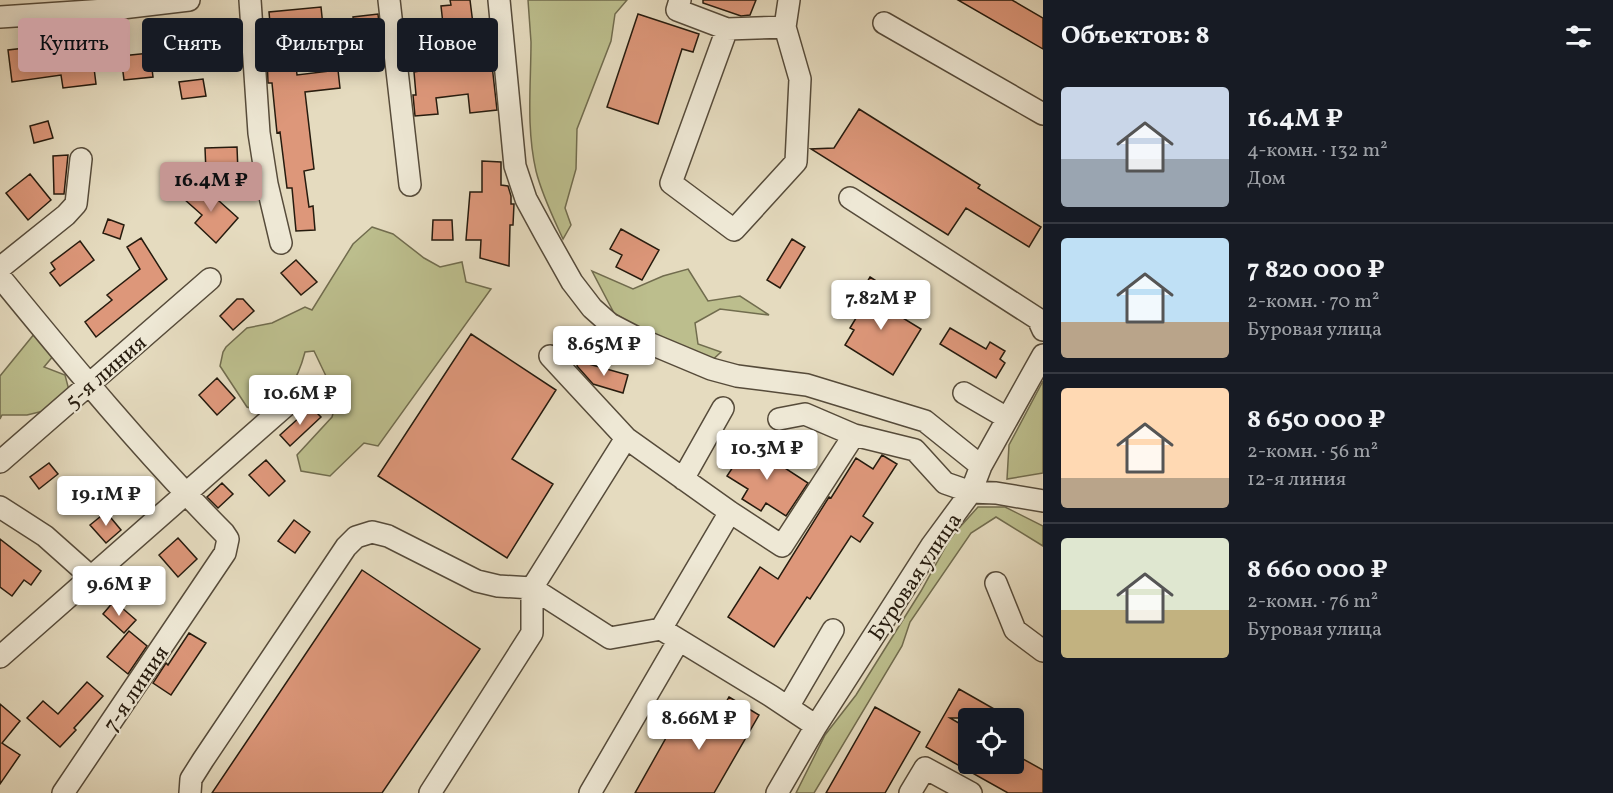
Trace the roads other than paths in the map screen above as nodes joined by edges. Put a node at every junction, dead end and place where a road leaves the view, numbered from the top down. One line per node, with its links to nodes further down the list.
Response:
1 (189, 0): 7 (street)
2 (250, 0): 17 (street)
3 (389, 0): 15 (street)
4 (499, 0): 33 (street)
5 (680, 0): 12 (street)
6 (789, 0): 11 (street)
7 (104, 5): 8 (street)
8 (54, 7): 9 (street)
9 (0, 17)
10 (884, 23): 13 (street)
11 (785, 27): 12 (street); 12 (street)
12 (727, 29)
13 (1043, 114)
14 (81, 159): 18 (street)
15 (410, 184)
16 (850, 198): 21 (street)
17 (281, 243)
18 (0, 268)
19 (0, 277): 24 (street)
20 (210, 279): 24 (street, 5-я линия)
21 (1043, 330)
22 (1043, 355): 28 (street, Буровая улица)
23 (550, 356): 31 (street)
24 (89, 385): 32 (street, 5-я линия); 36 (street)
25 (964, 393): 28 (street)
26 (291, 401): 36 (street)
27 (723, 408): 34 (street)
28 (1007, 418): 33 (street, Буровая улица)
29 (779, 419): 30 (street)
30 (854, 435): 35 (street); 39 (street)
31 (626, 438): 34 (street); 42 (street)
32 (0, 462)
33 (981, 466): 35 (street, Буровая улица)
34 (683, 479): 39 (street)
35 (971, 492): 37 (street); 48 (street, Буровая улица)
36 (186, 494): 40 (street); 49 (street, 7-я линия)
37 (1043, 501)
38 (0, 507): 40 (street)
39 (730, 513): 44 (street)
40 (90, 576): 46 (street)
41 (996, 583): 45 (street)
42 (532, 588): 44 (street); 50 (street); 51 (street)
43 (833, 630): 47 (street)
44 (670, 635): 47 (street); 52 (street)
45 (1043, 651)
46 (0, 657)
47 (788, 707): 48 (street)
48 (816, 726): 53 (street, Буровая улица)
49 (63, 793)
50 (190, 793)
51 (430, 793)
52 (590, 793)
53 (777, 793)
54 (910, 793): 55 (street)
55 (971, 793)

